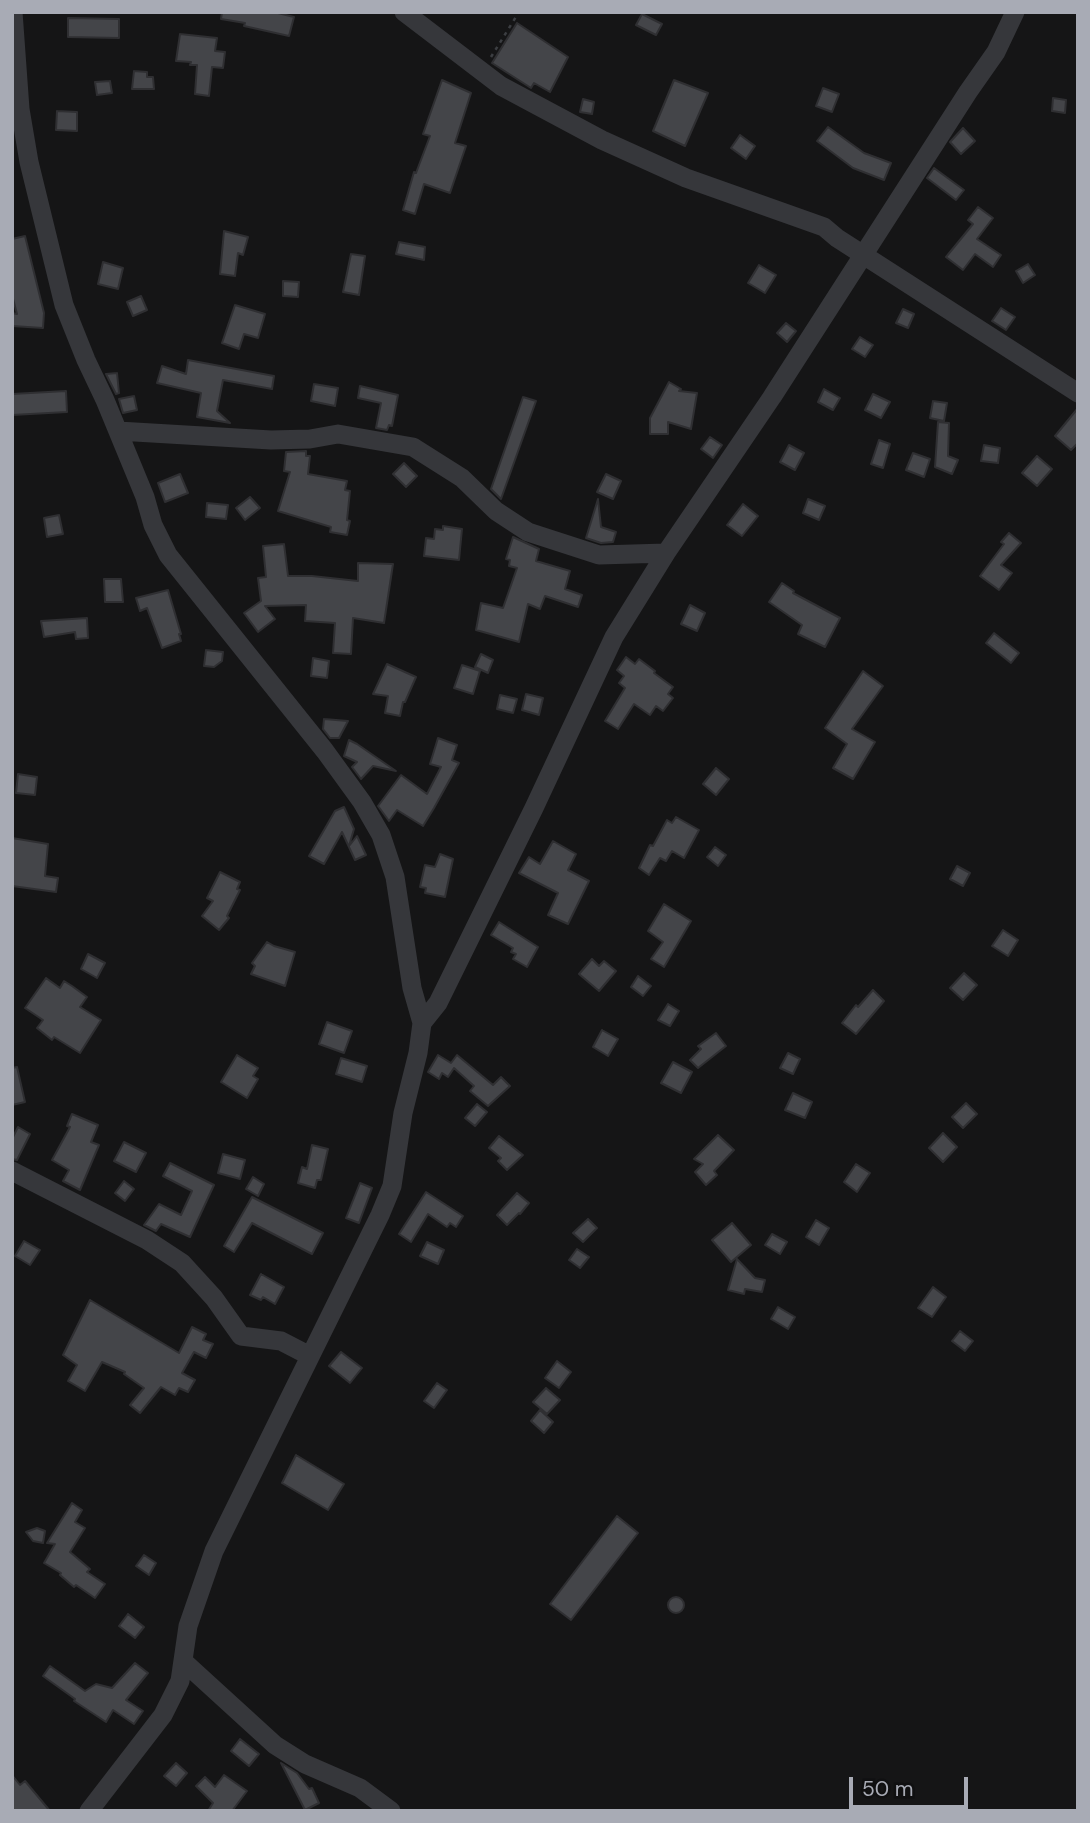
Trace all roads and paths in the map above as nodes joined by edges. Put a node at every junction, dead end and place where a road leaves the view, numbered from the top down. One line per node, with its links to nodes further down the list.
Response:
1 (12, 12): 8 (street)
2 (404, 12): 5 (street)
3 (519, 12): 5 (path)
4 (1015, 12): 6 (street)
5 (482, 72): 6 (street)
6 (864, 255): 7 (street); 9 (street)
7 (1078, 393)
8 (118, 430): 9 (street); 10 (street)
9 (666, 553): 10 (street)
10 (422, 1023): 12 (street)
11 (12, 1171): 12 (street)
12 (310, 1356): 13 (street)
13 (183, 1661): 14 (street); 15 (street)
14 (89, 1811)
15 (391, 1811)

